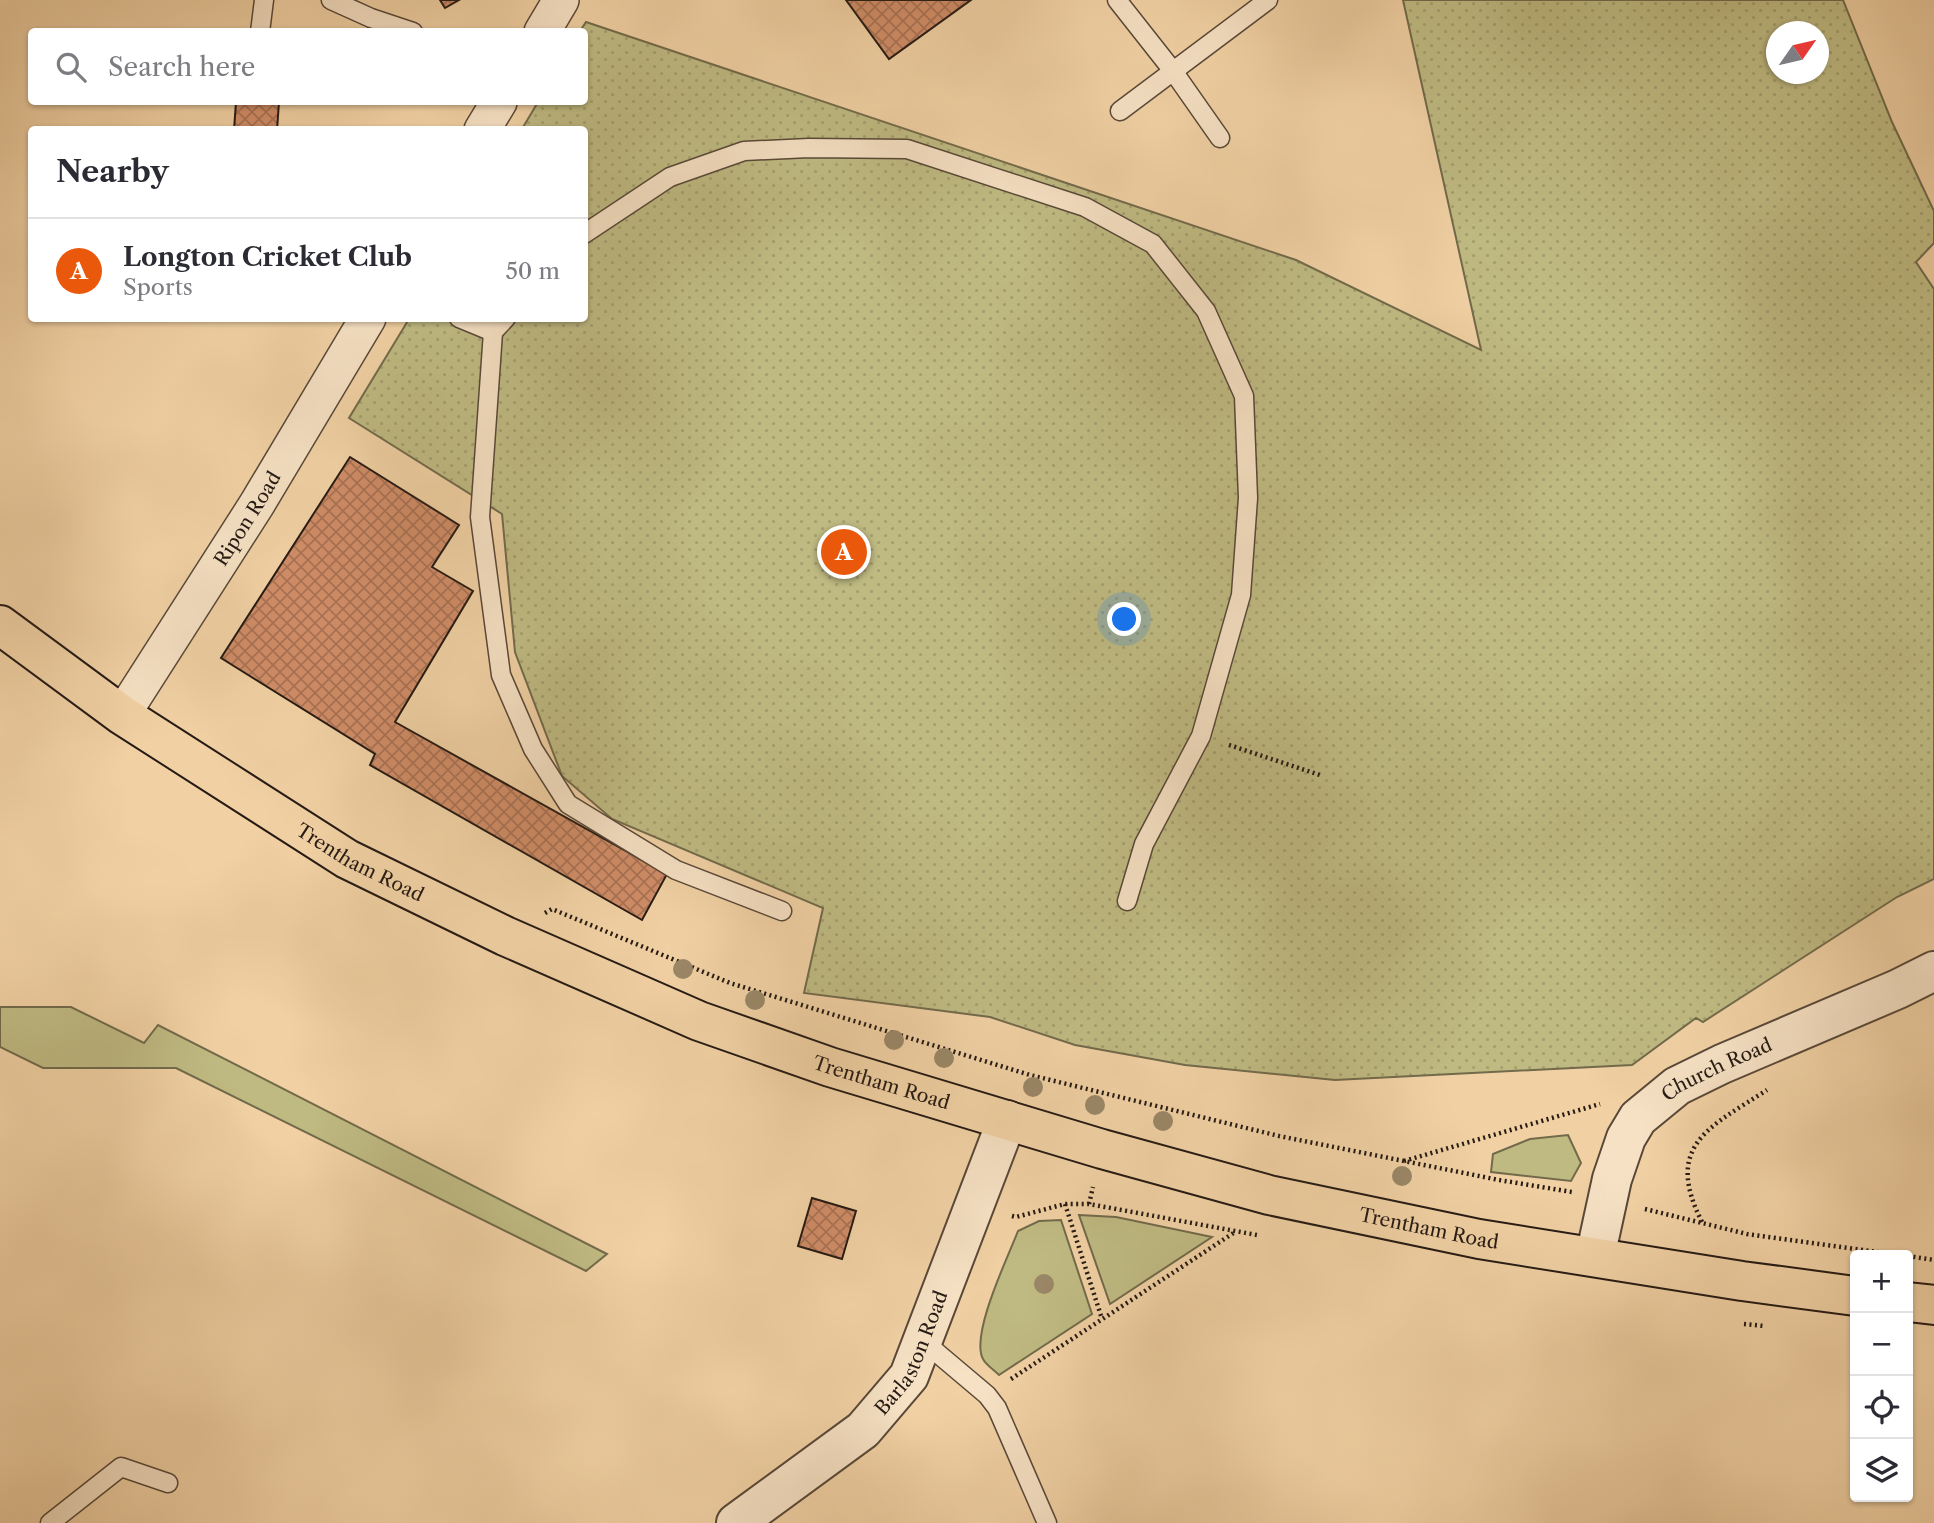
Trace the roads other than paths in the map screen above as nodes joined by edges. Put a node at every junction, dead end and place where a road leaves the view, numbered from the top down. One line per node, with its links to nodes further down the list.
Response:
1 (264, 0): 6 (lane)
2 (331, 0): 7 (lane)
3 (561, 0): 8 (street)
4 (1117, 0): 9 (lane)
5 (1268, 0): 9 (lane)
6 (260, 28)
7 (401, 28)
8 (544, 28)
9 (1173, 71): 11 (lane); 13 (lane)
10 (497, 105): 12 (street)
11 (1120, 111)
12 (484, 126)
13 (1220, 138)
14 (588, 231): 21 (lane)
15 (366, 322): 20 (street, Ripon Road)
16 (468, 322): 18 (lane)
17 (502, 322): 18 (lane)
18 (493, 332): 22 (lane)
19 (0, 625): 20 (main road, Trentham Road)
20 (122, 715): 24 (main road, Trentham Road)
21 (1127, 901)
22 (782, 911)
23 (1934, 971): 25 (street, Church Road)
24 (1007, 1121): 25 (main road, Trentham Road); 29 (street, Barlaston Road)
25 (1595, 1257): 26 (main road, Trentham Road)
26 (1850, 1295)
27 (1913, 1303): 28 (main road)
28 (1934, 1305)
29 (923, 1341): 32 (street, Barlaston Road); 33 (lane)
30 (168, 1483): 31 (lane)
31 (50, 1523)
32 (736, 1523)
33 (1047, 1523)

